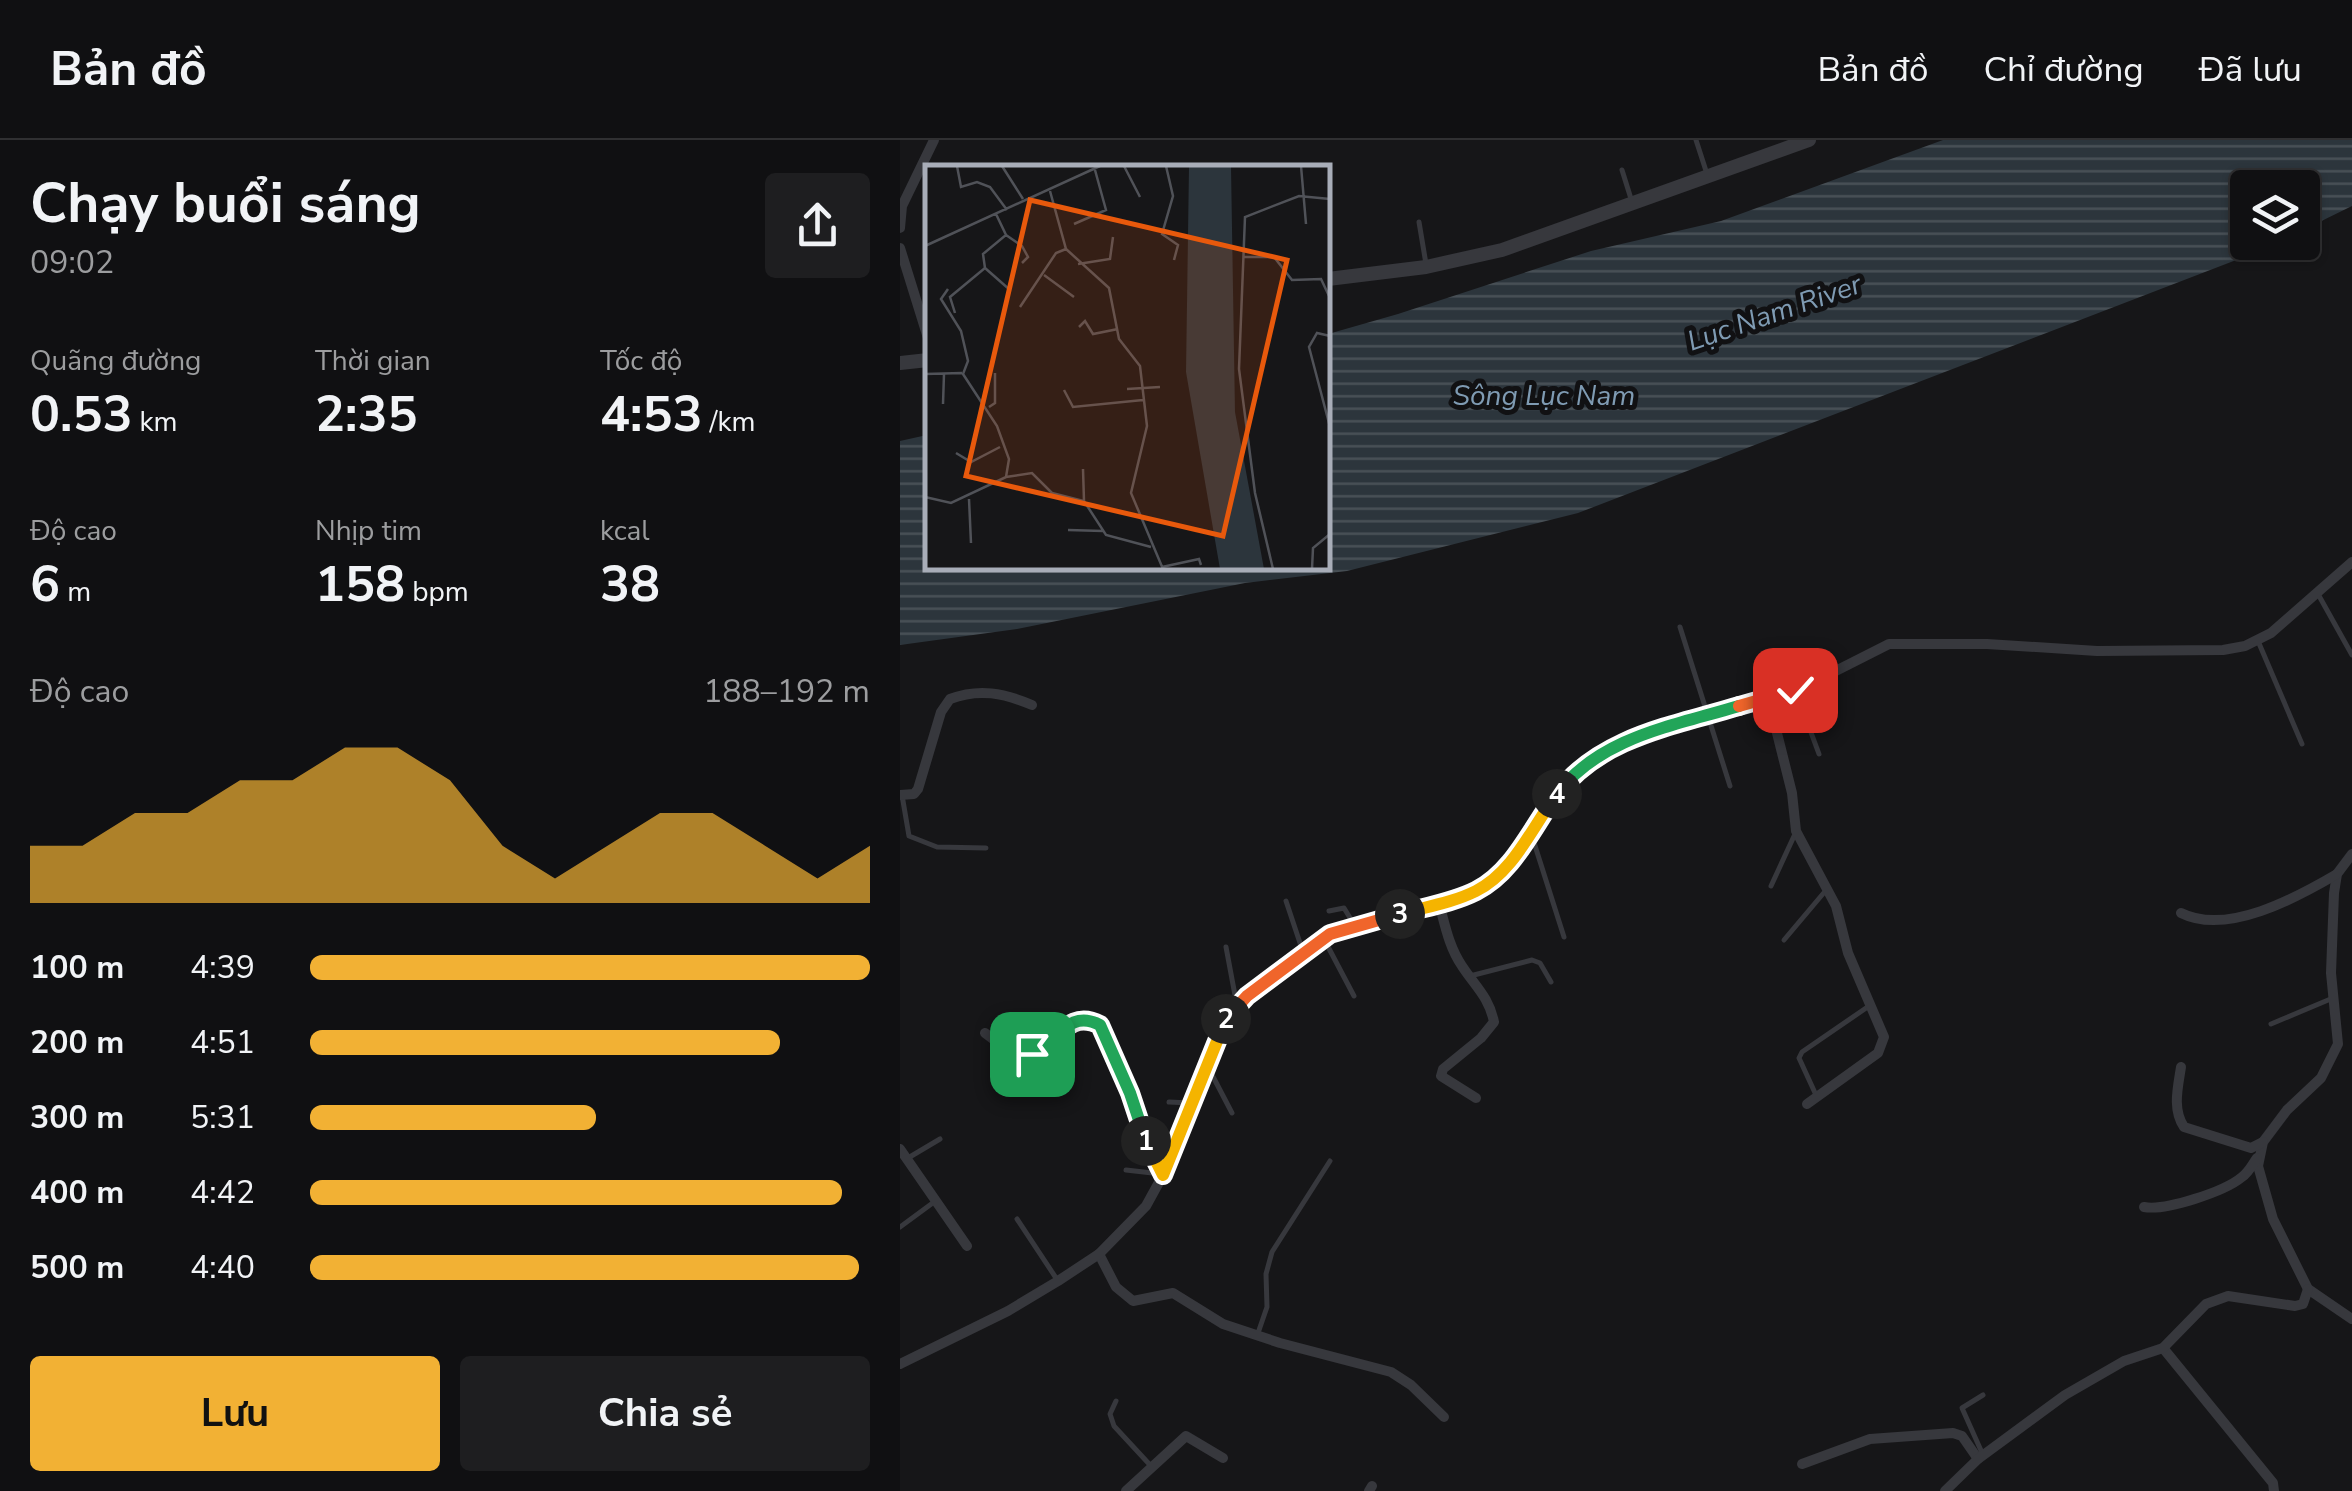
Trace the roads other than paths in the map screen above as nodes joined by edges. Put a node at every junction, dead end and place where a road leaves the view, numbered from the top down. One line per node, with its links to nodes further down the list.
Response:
1 (934, 140): 8 (street)
2 (1696, 140): 5 (lane)
3 (1806, 140): 5 (street)
4 (1622, 170): 6 (lane)
5 (1708, 176): 6 (street)
6 (1632, 205): 10 (street)
7 (1419, 222): 10 (lane)
8 (900, 228)
9 (900, 248): 12 (street)
10 (1426, 267): 11 (street)
11 (1330, 279)
12 (925, 328)
13 (925, 360): 14 (street)
14 (900, 363)
15 (2352, 562): 16 (street)
16 (2318, 594): 18 (street); 19 (lane)
17 (1680, 627): 23 (lane)
18 (2258, 642): 20 (street); 24 (lane)
19 (2352, 655)
20 (1795, 690): 21 (street); 25 (lane)
21 (1768, 697): 23 (street); 29 (street)
22 (1032, 705): 27 (street)
23 (1709, 715): 26 (lane); 28 (street)
24 (2302, 744)
25 (1819, 754)
26 (1730, 786)
27 (901, 795): 30 (lane)
28 (1530, 830): 36 (street); 40 (lane)
29 (1796, 831): 33 (lane); 34 (street)
30 (986, 848)
31 (2352, 854): 32 (street)
32 (2337, 874): 38 (street); 48 (street)
33 (1771, 886)
34 (1826, 889): 42 (lane); 49 (street)
35 (1286, 900): 44 (lane)
36 (1439, 903): 39 (street); 45 (street)
37 (1329, 911): 39 (lane)
38 (2181, 913)
39 (1355, 926): 41 (street)
40 (1564, 937)
41 (1324, 938): 44 (street); 47 (lane)
42 (1784, 940)
43 (1226, 947): 50 (lane)
44 (1303, 952): 50 (street)
45 (1470, 976): 46 (lane); 56 (street)
46 (1551, 982)
47 (1354, 996)
48 (2333, 998): 51 (lane); 62 (street)
49 (1872, 1004): 55 (street); 55 (lane)
50 (1237, 1006): 53 (street)
51 (2271, 1024)
52 (985, 1032): 66 (street)
53 (1206, 1064): 58 (street); 60 (lane)
54 (2181, 1067): 62 (street)
55 (1816, 1095): 59 (street)
56 (1476, 1098)
57 (1169, 1102): 58 (lane)
58 (1193, 1103): 66 (street)
59 (1806, 1104)
60 (1232, 1113)
61 (940, 1139): 63 (lane)
62 (2261, 1147): 68 (street); 74 (street)
63 (904, 1154): 67 (street)
64 (1330, 1160): 76 (lane)
65 (1126, 1170): 66 (lane)
66 (1162, 1174): 72 (street)
67 (936, 1200): 70 (lane); 71 (street)
68 (2144, 1207)
69 (1017, 1219): 73 (lane)
70 (900, 1227)
71 (966, 1246)
72 (1098, 1254): 73 (street); 76 (street)
73 (1058, 1281): 78 (street)
74 (2308, 1290): 75 (street); 77 (street)
75 (2352, 1318)
76 (1257, 1336): 81 (street)
77 (2162, 1348): 82 (street); 88 (street)
78 (900, 1364)
79 (1983, 1395): 82 (lane)
80 (1116, 1400): 85 (lane)
81 (1444, 1418)
82 (1980, 1457): 84 (street); 87 (street)
83 (1223, 1458): 85 (street)
84 (1802, 1464)
85 (1151, 1466): 86 (street)
86 (1126, 1491)
87 (1945, 1491)
88 (2274, 1491)

